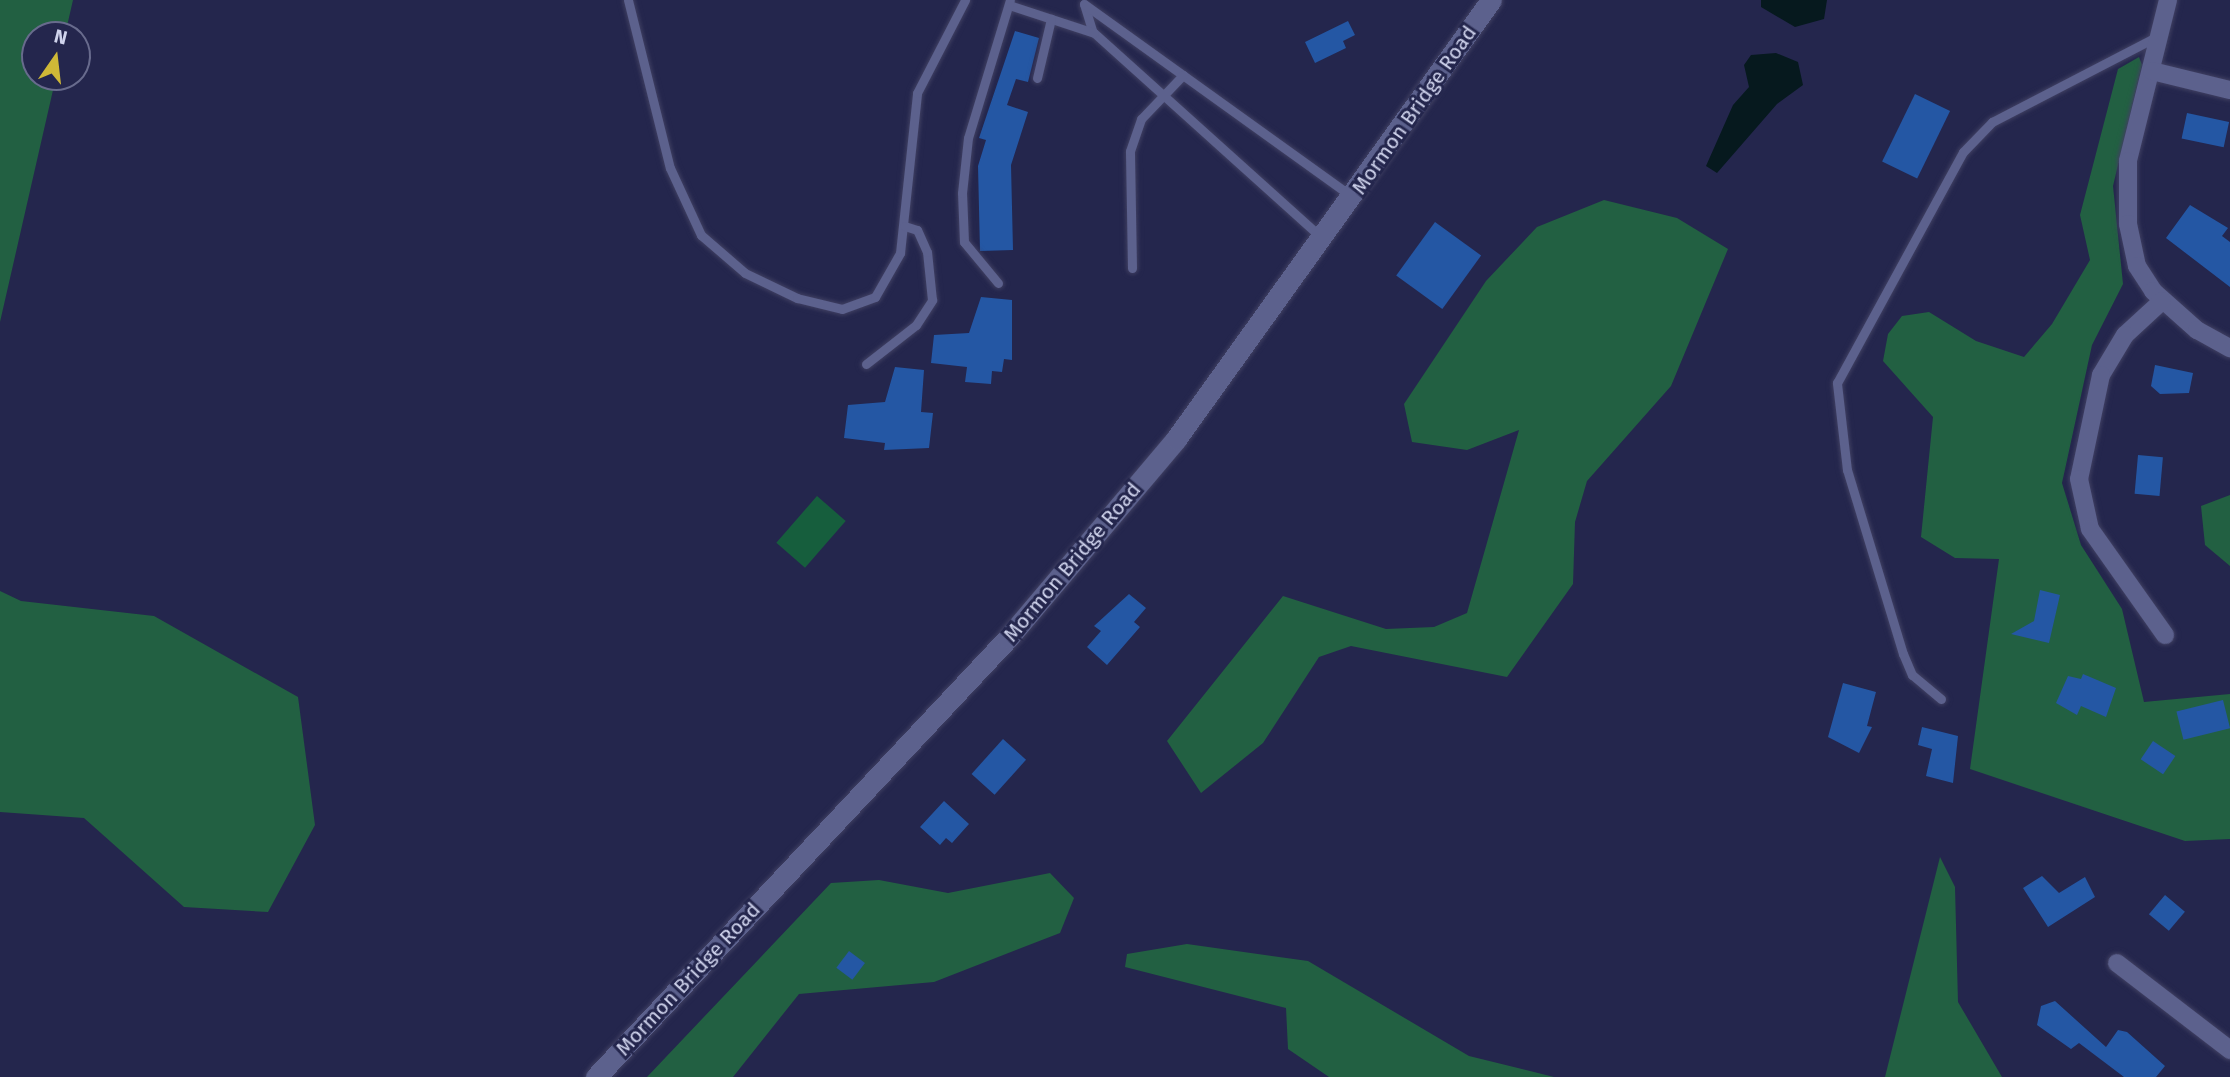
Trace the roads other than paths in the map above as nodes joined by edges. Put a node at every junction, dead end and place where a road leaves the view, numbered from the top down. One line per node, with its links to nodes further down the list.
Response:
1 (628, 0): 16 (lane)
2 (965, 0): 16 (lane)
3 (1491, 0): 15 (main road, Mormon Bridge Road)
4 (2168, 0): 9 (street)
5 (1082, 2): 8 (lane); 11 (lane)
6 (1010, 3): 7 (lane); 19 (lane)
7 (1051, 19): 8 (lane); 12 (lane)
8 (1094, 33): 14 (lane)
9 (2160, 35): 10 (street); 24 (lane)
10 (2152, 71): 13 (street); 20 (street)
11 (1183, 75): 14 (lane); 15 (lane)
12 (1037, 78)
13 (2230, 90)
14 (1162, 94): 17 (lane); 18 (lane)
15 (1353, 197): 17 (main road, Mormon Bridge Road)
16 (905, 226): 22 (lane)
17 (1324, 240): 27 (main road, Mormon Bridge Road)
18 (1132, 268)
19 (998, 283)
20 (2162, 301): 21 (street); 23 (street)
21 (2230, 348)
22 (866, 364)
23 (2165, 635)
24 (1941, 699)
25 (2117, 963): 26 (street)
26 (2230, 1050)
27 (596, 1077)

